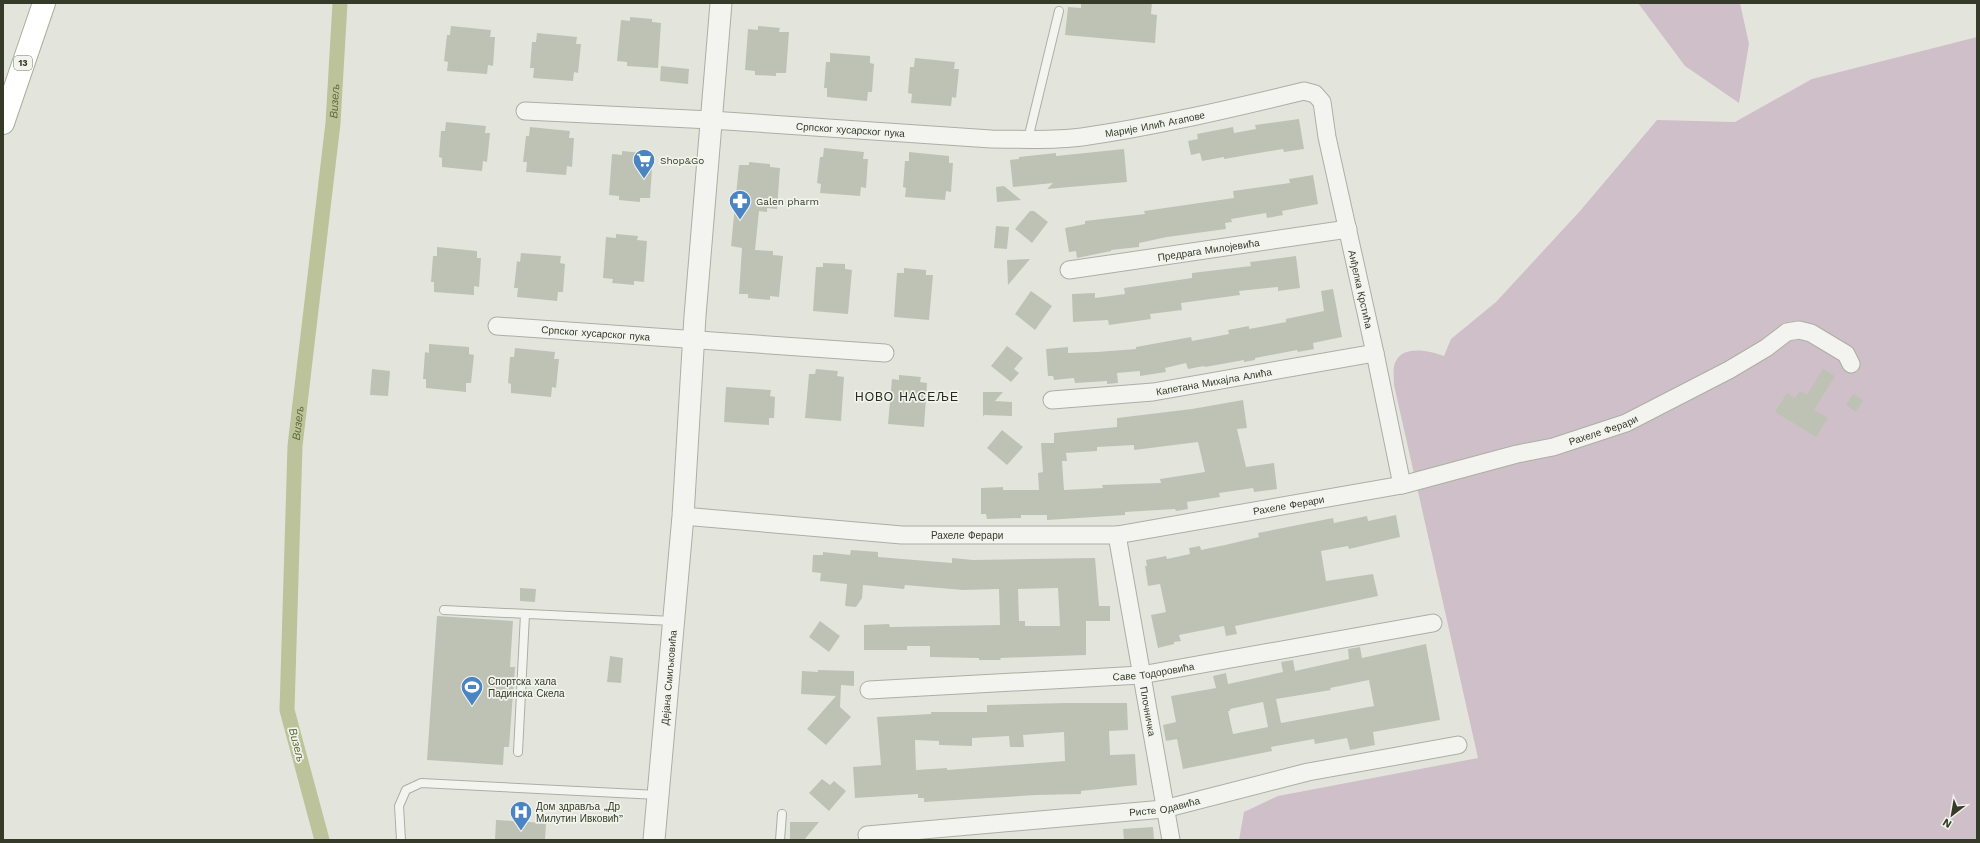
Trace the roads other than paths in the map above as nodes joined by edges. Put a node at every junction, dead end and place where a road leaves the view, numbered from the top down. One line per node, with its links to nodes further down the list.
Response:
1 (44, 3): 7 (main road, 13)
2 (721, 3): 6 (street)
3 (1059, 11): 9 (lane)
4 (1315, 94): 9 (street, Марије Илић Агапове); 10 (street, Анђелка Крстића)
5 (525, 111): 6 (street, Српског хусарског пука)
6 (711, 120): 8 (street, Српског хусарског пука); 13 (street)
7 (3, 123)
8 (991, 139): 9 (street, Марије Илић Агапове)
9 (1028, 139)
10 (1348, 229): 11 (street, Предрага Милојевића); 15 (street, Анђелка Крстића)
11 (1069, 270)
12 (497, 326): 13 (street, Српског хусарског пука)
13 (693, 340): 14 (street, Српског хусарског пука); 19 (street)
14 (885, 353)
15 (1375, 353): 17 (street, Капетана Михајла Алића); 18 (street, Анђелка Крстића)
16 (1851, 364): 18 (street, Рахеле Ферари)
17 (1052, 400)
18 (1402, 485): 20 (street, Рахеле Ферари)
19 (683, 516): 20 (street, Рахеле Ферари); 23 (street, Дејана Смиљковића)
20 (1117, 535): 25 (street, Плочничка)
21 (444, 610): 22 (lane)
22 (525, 614): 23 (lane); 28 (lane)
23 (673, 621): 29 (street, Дејана Смиљковића)
24 (1433, 623): 25 (street, Саве Тодоровића)
25 (1141, 675): 26 (street, Саве Тодоровића); 30 (street, Плочничка)
26 (869, 690)
27 (1458, 745): 30 (street, Ристе Одавића)
28 (518, 752)
29 (659, 795): 33 (lane); 34 (street, Дејана Смиљковића)
30 (1164, 810): 32 (street, Ристе Одавића); 36 (street, Плочничка)
31 (782, 814): 35 (lane)
32 (867, 835)
33 (401, 840)
34 (654, 840)
35 (780, 840)
36 (1171, 840)

